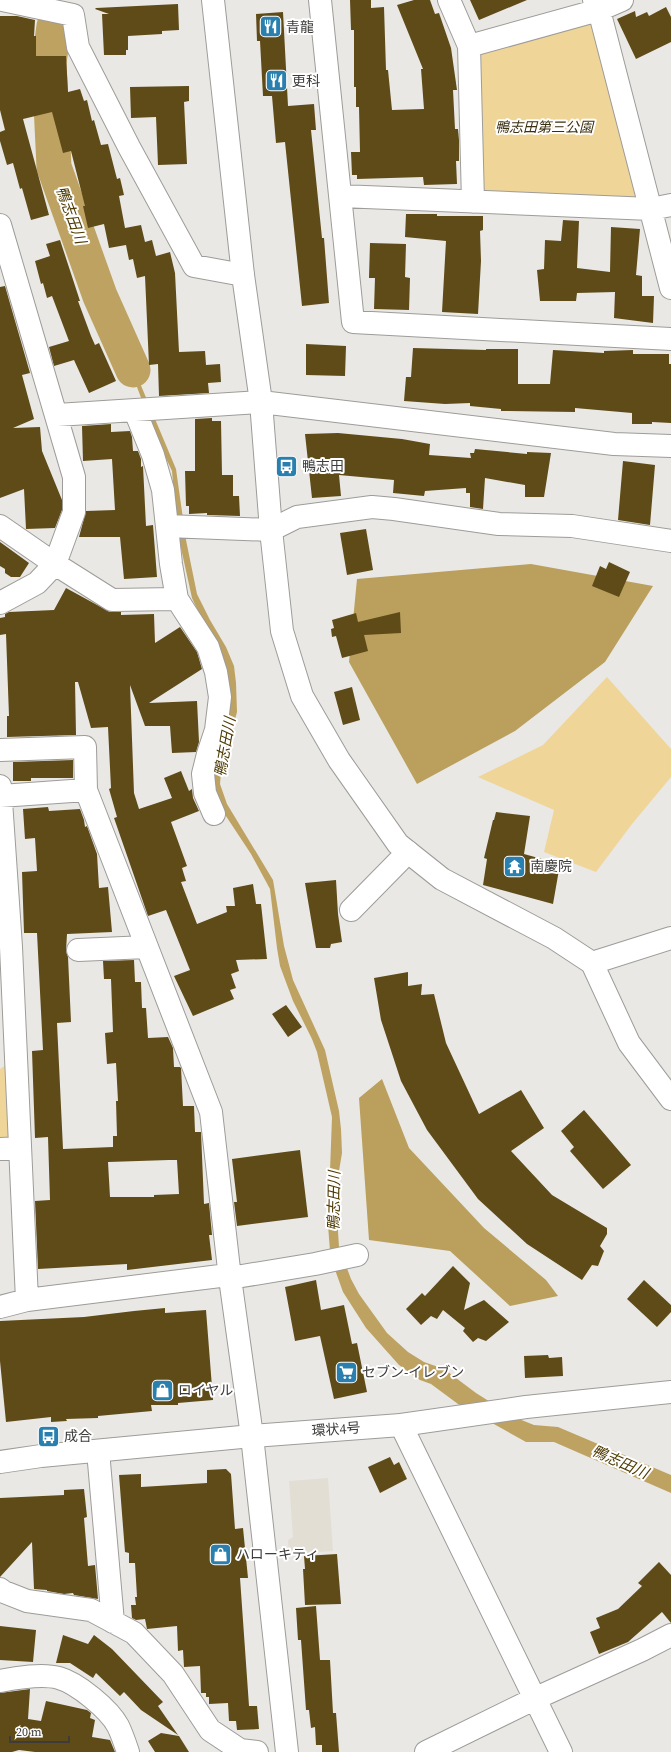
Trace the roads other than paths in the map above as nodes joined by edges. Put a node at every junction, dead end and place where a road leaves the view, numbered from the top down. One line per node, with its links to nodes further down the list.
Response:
1 (2, 0): 12 (street)
2 (213, 0): 12 (street)
3 (320, 0): 8 (street)
4 (449, 0): 7 (street)
5 (622, 0): 6 (street)
6 (597, 5): 7 (street); 10 (street)
7 (469, 46): 9 (street)
8 (340, 196): 9 (street); 14 (street)
9 (473, 202): 10 (street)
10 (661, 207): 13 (street)
11 (0, 225): 17 (street)
12 (243, 275): 15 (street)
13 (671, 288)
14 (671, 339)
15 (261, 402): 16 (street); 18 (street); 21 (street)
16 (135, 411): 17 (street); 20 (street)
17 (57, 415): 23 (street)
18 (671, 446)
19 (0, 526): 23 (street)
20 (177, 526): 21 (street); 24 (street)
21 (271, 530): 22 (street); 30 (street)
22 (671, 541)
23 (55, 564): 24 (street); 25 (street)
24 (177, 599): 29 (street)
25 (0, 603)
26 (0, 750): 27 (street)
27 (86, 790): 28 (street); 34 (street)
28 (0, 792): 33 (street)
29 (214, 814)
30 (408, 852): 31 (street); 36 (street)
31 (351, 910)
32 (671, 938): 36 (street)
33 (5, 947): 38 (street)
34 (147, 947): 35 (street); 40 (street)
35 (78, 950)
36 (592, 963): 37 (street)
37 (671, 1099)
38 (10, 1148): 41 (street)
39 (354, 1255): 40 (street)
40 (230, 1278): 41 (street); 45 (street)
41 (27, 1300): 42 (street)
42 (0, 1308)
43 (671, 1392): 44 (street, 環状4号)
44 (401, 1425): 45 (street, 環状4号); 52 (street)
45 (252, 1436): 46 (street, 環状4号); 55 (street)
46 (98, 1451): 47 (street, 環状4号); 49 (street)
47 (0, 1462)
48 (0, 1589): 49 (street)
49 (113, 1622): 54 (street)
50 (671, 1635): 52 (street)
51 (0, 1681): 53 (street)
52 (534, 1699): 56 (street); 57 (street)
53 (128, 1752)
54 (257, 1752)
55 (287, 1752)
56 (426, 1752)
57 (561, 1752)

